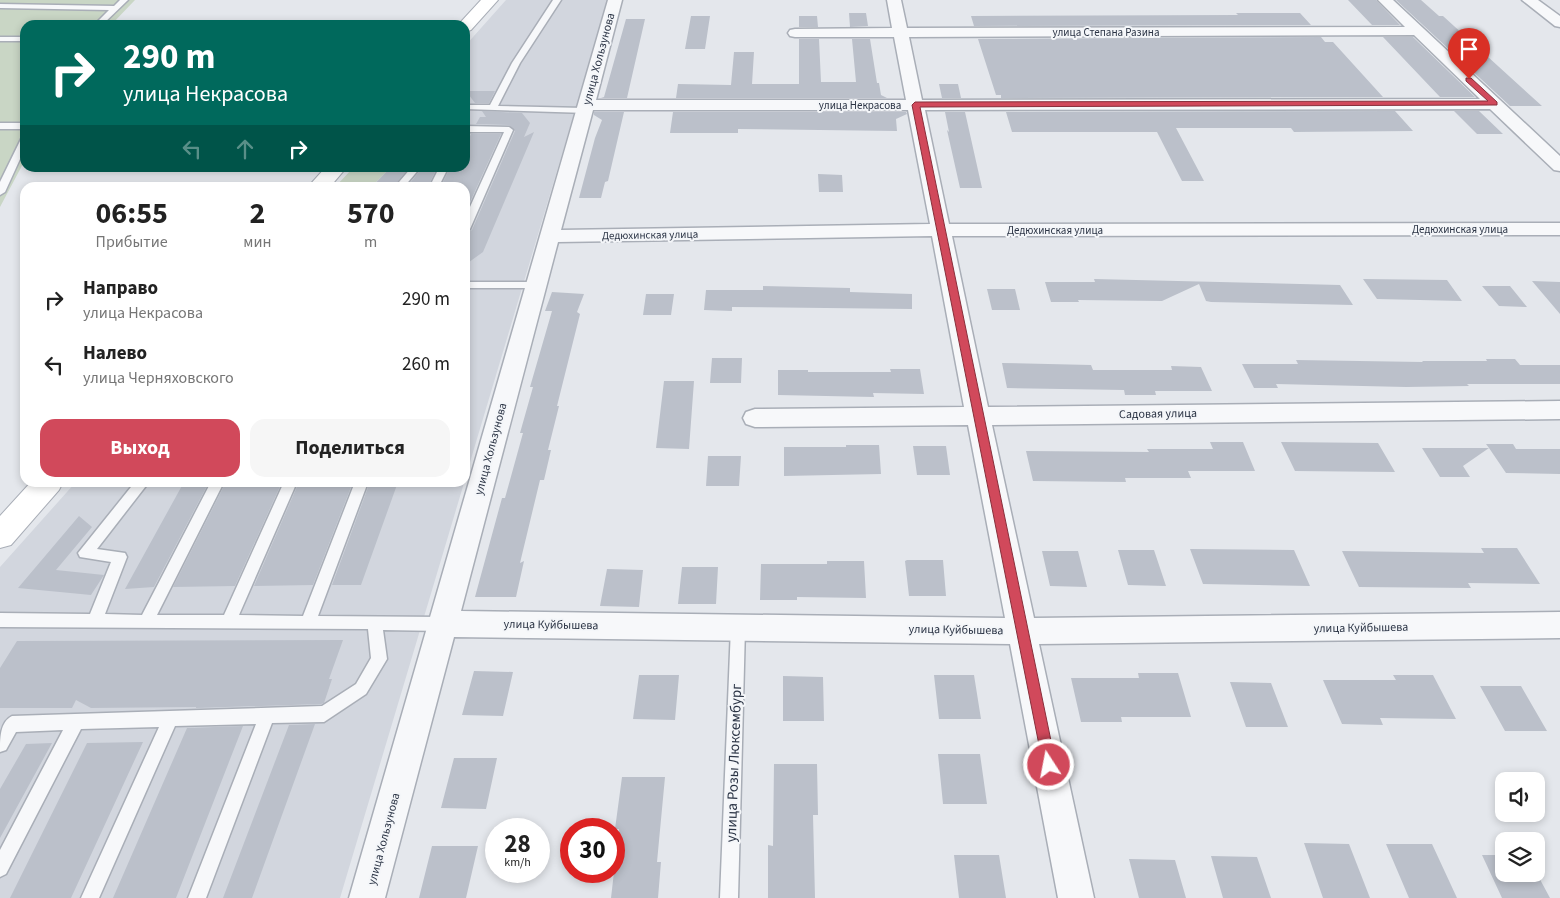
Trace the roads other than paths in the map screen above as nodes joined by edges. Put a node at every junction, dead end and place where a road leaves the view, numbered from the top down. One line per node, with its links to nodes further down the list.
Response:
1 (124, 0): 9 (lane)
2 (490, 0): 11 (main road)
3 (557, 0): 20 (lane)
4 (615, 0): 21 (street, улица Хользунова)
5 (894, 0): 14 (street)
6 (1385, 0): 13 (street)
7 (1529, 0): 12 (street)
8 (0, 6): 9 (lane)
9 (116, 8): 10 (lane)
10 (103, 20)
11 (470, 22)
12 (1560, 23)
13 (1418, 31): 14 (street, улица Степана Разина); 18 (street)
14 (901, 32): 15 (street, улица Степана Разина); 19 (street)
15 (795, 33)
16 (0, 39): 17 (lane)
17 (20, 40)
18 (1495, 104): 19 (street, улица Некрасова); 26 (street)
19 (915, 105): 21 (street, улица Некрасова); 34 (street)
20 (493, 108): 21 (lane); 22 (lane)
21 (585, 108): 35 (street, улица Хользунова)
22 (474, 120): 32 (lane)
23 (0, 126): 24 (lane)
24 (20, 126)
25 (20, 150): 31 (lane)
26 (1560, 166)
27 (332, 172): 29 (main road)
28 (412, 172): 30 (lane)
29 (323, 182)
30 (403, 182)
31 (0, 192)
32 (470, 218)
33 (1560, 229): 34 (street, Дедюхинская улица)
34 (941, 230): 35 (street, Дедюхинская улица); 39 (street)
35 (550, 236): 37 (street, улица Хользунова)
36 (470, 285): 37 (lane)
37 (536, 285): 53 (street, улица Хользунова)
38 (1560, 410): 39 (street, Садовая улица)
39 (978, 416): 40 (street, Садовая улица); 56 (street)
40 (755, 418)
41 (44, 487): 46 (main road)
42 (139, 487): 48 (lane)
43 (215, 487): 49 (lane)
44 (289, 487): 50 (lane)
45 (360, 487): 51 (lane)
46 (0, 536)
47 (0, 620): 48 (lane)
48 (94, 620): 49 (lane)
49 (146, 621): 50 (lane)
50 (228, 621): 51 (lane)
51 (308, 622): 52 (lane)
52 (375, 623): 53 (lane); 57 (lane)
53 (443, 624): 55 (street, улица Куйбышева); 64 (street, улица Хользунова)
54 (1560, 625): 56 (street, улица Куйбышева)
55 (738, 628): 56 (street, улица Куйбышева); 65 (lane, улица Розы Люксембург)
56 (1022, 631): 66 (street)
57 (267, 715): 58 (lane); 63 (lane)
58 (171, 718): 59 (lane); 62 (lane)
59 (76, 722): 60 (lane); 61 (lane)
60 (0, 744)
61 (0, 868)
62 (90, 898)
63 (197, 898)
64 (368, 898)
65 (729, 898)
66 (1076, 898)

